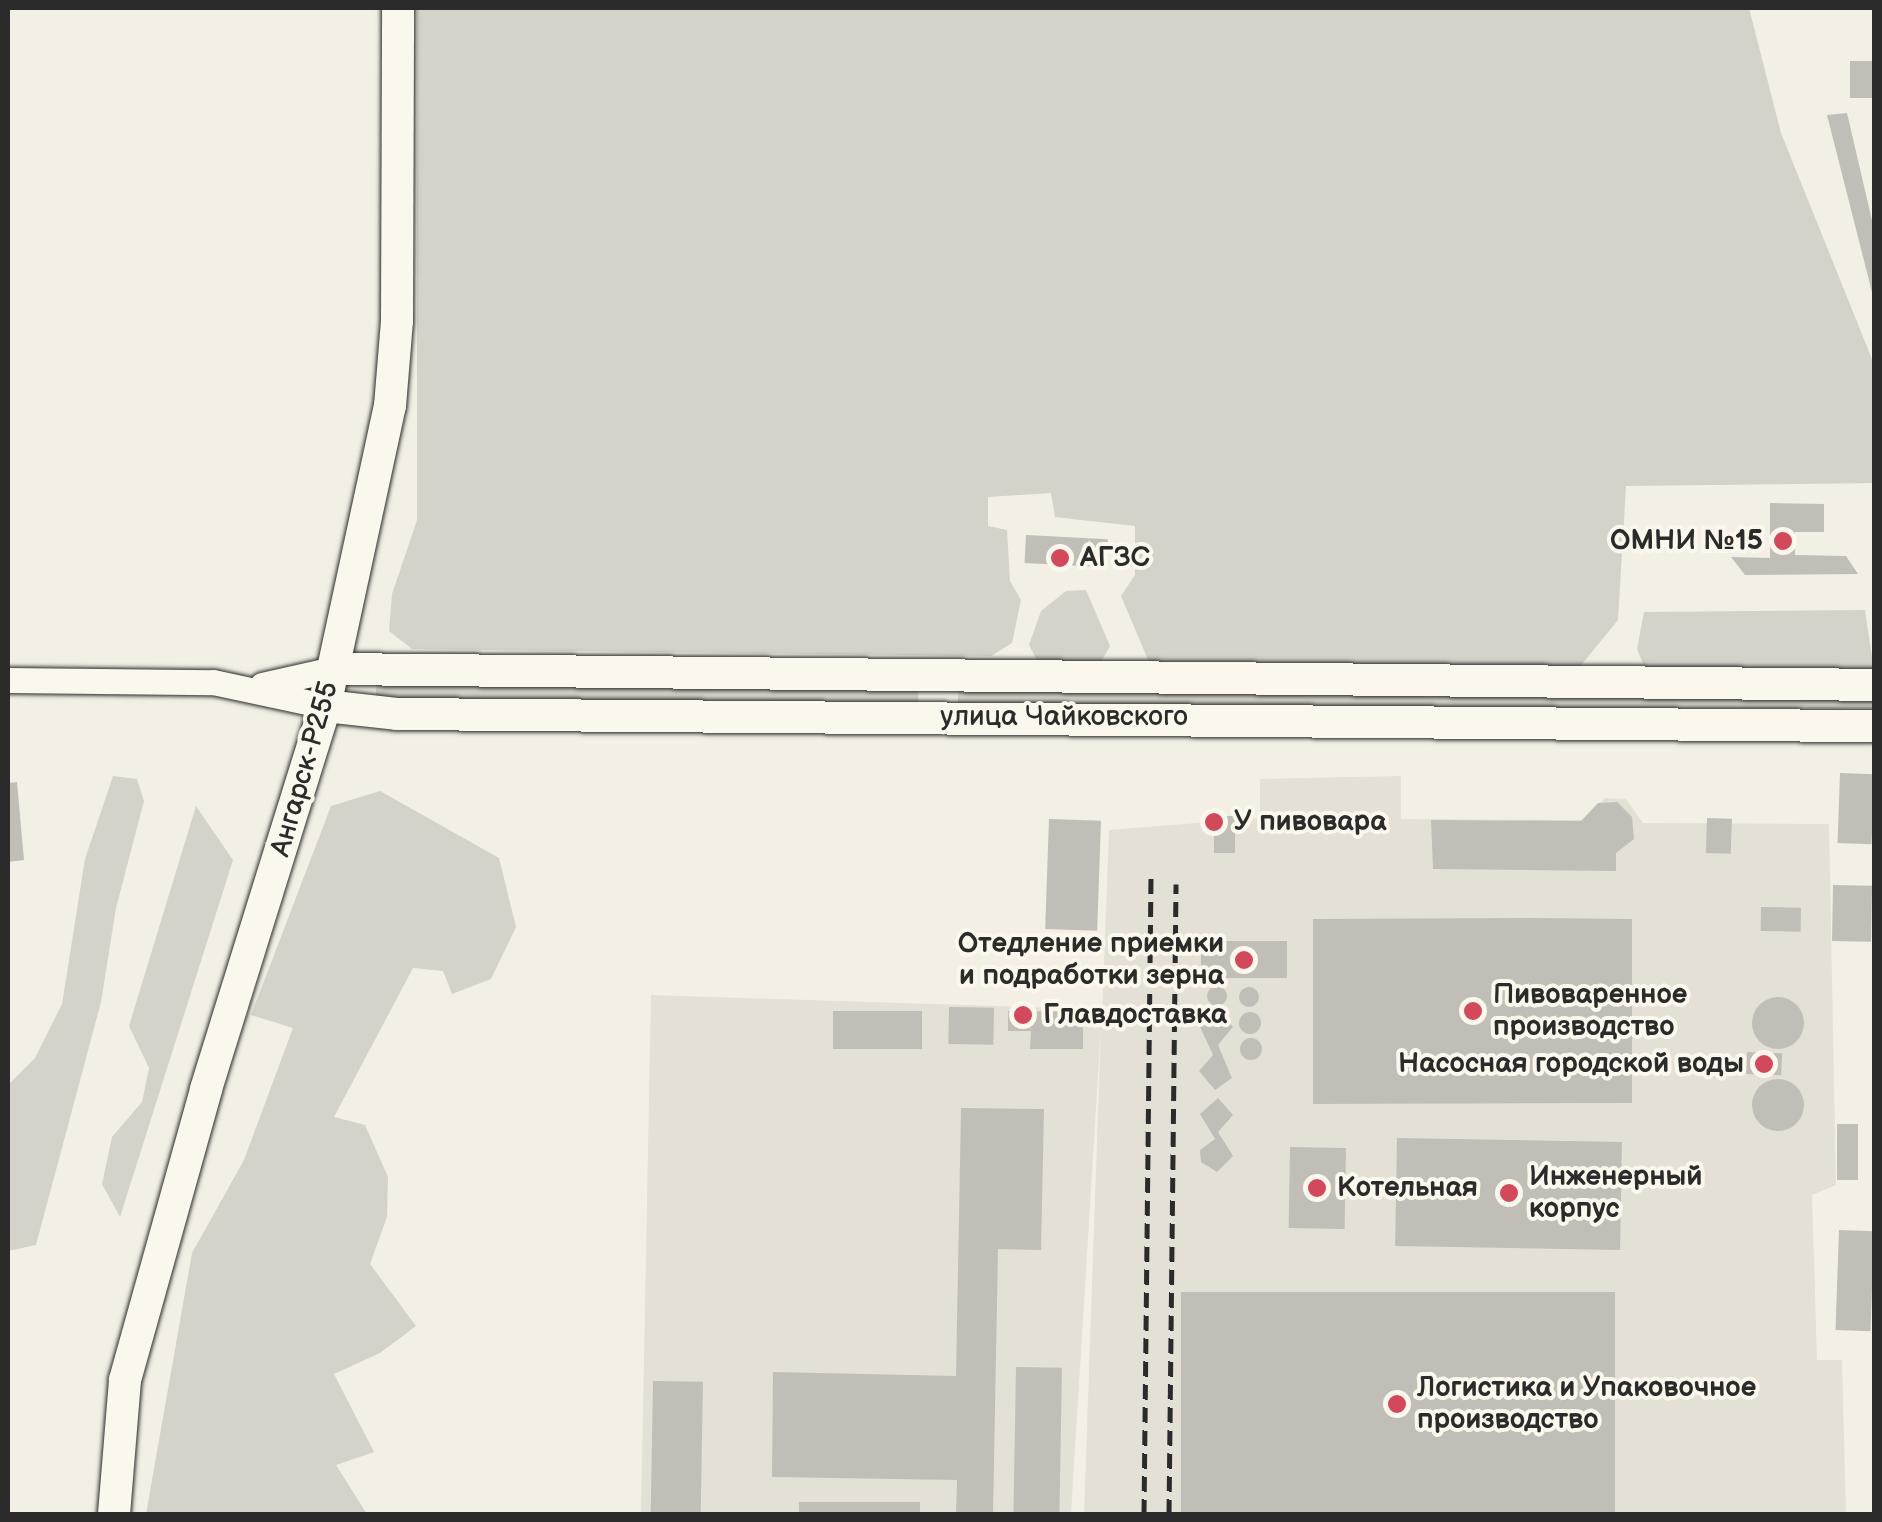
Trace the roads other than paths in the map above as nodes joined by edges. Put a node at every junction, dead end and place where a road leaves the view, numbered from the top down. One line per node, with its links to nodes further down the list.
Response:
1 (398, 8): 2 (main road, Ангарск-Р255)
2 (333, 669): 4 (main road, улица Чайковского); 5 (street, улица Чайковского); 6 (main road, Ангарск-Р255)
3 (8, 680): 5 (street, улица Чайковского)
4 (1874, 685)
5 (257, 686): 6 (street, улица Чайковского)
6 (324, 706): 7 (main road, улица Чайковского); 8 (main road, Ангарск-Р255)
7 (1874, 726)
8 (114, 1514)

